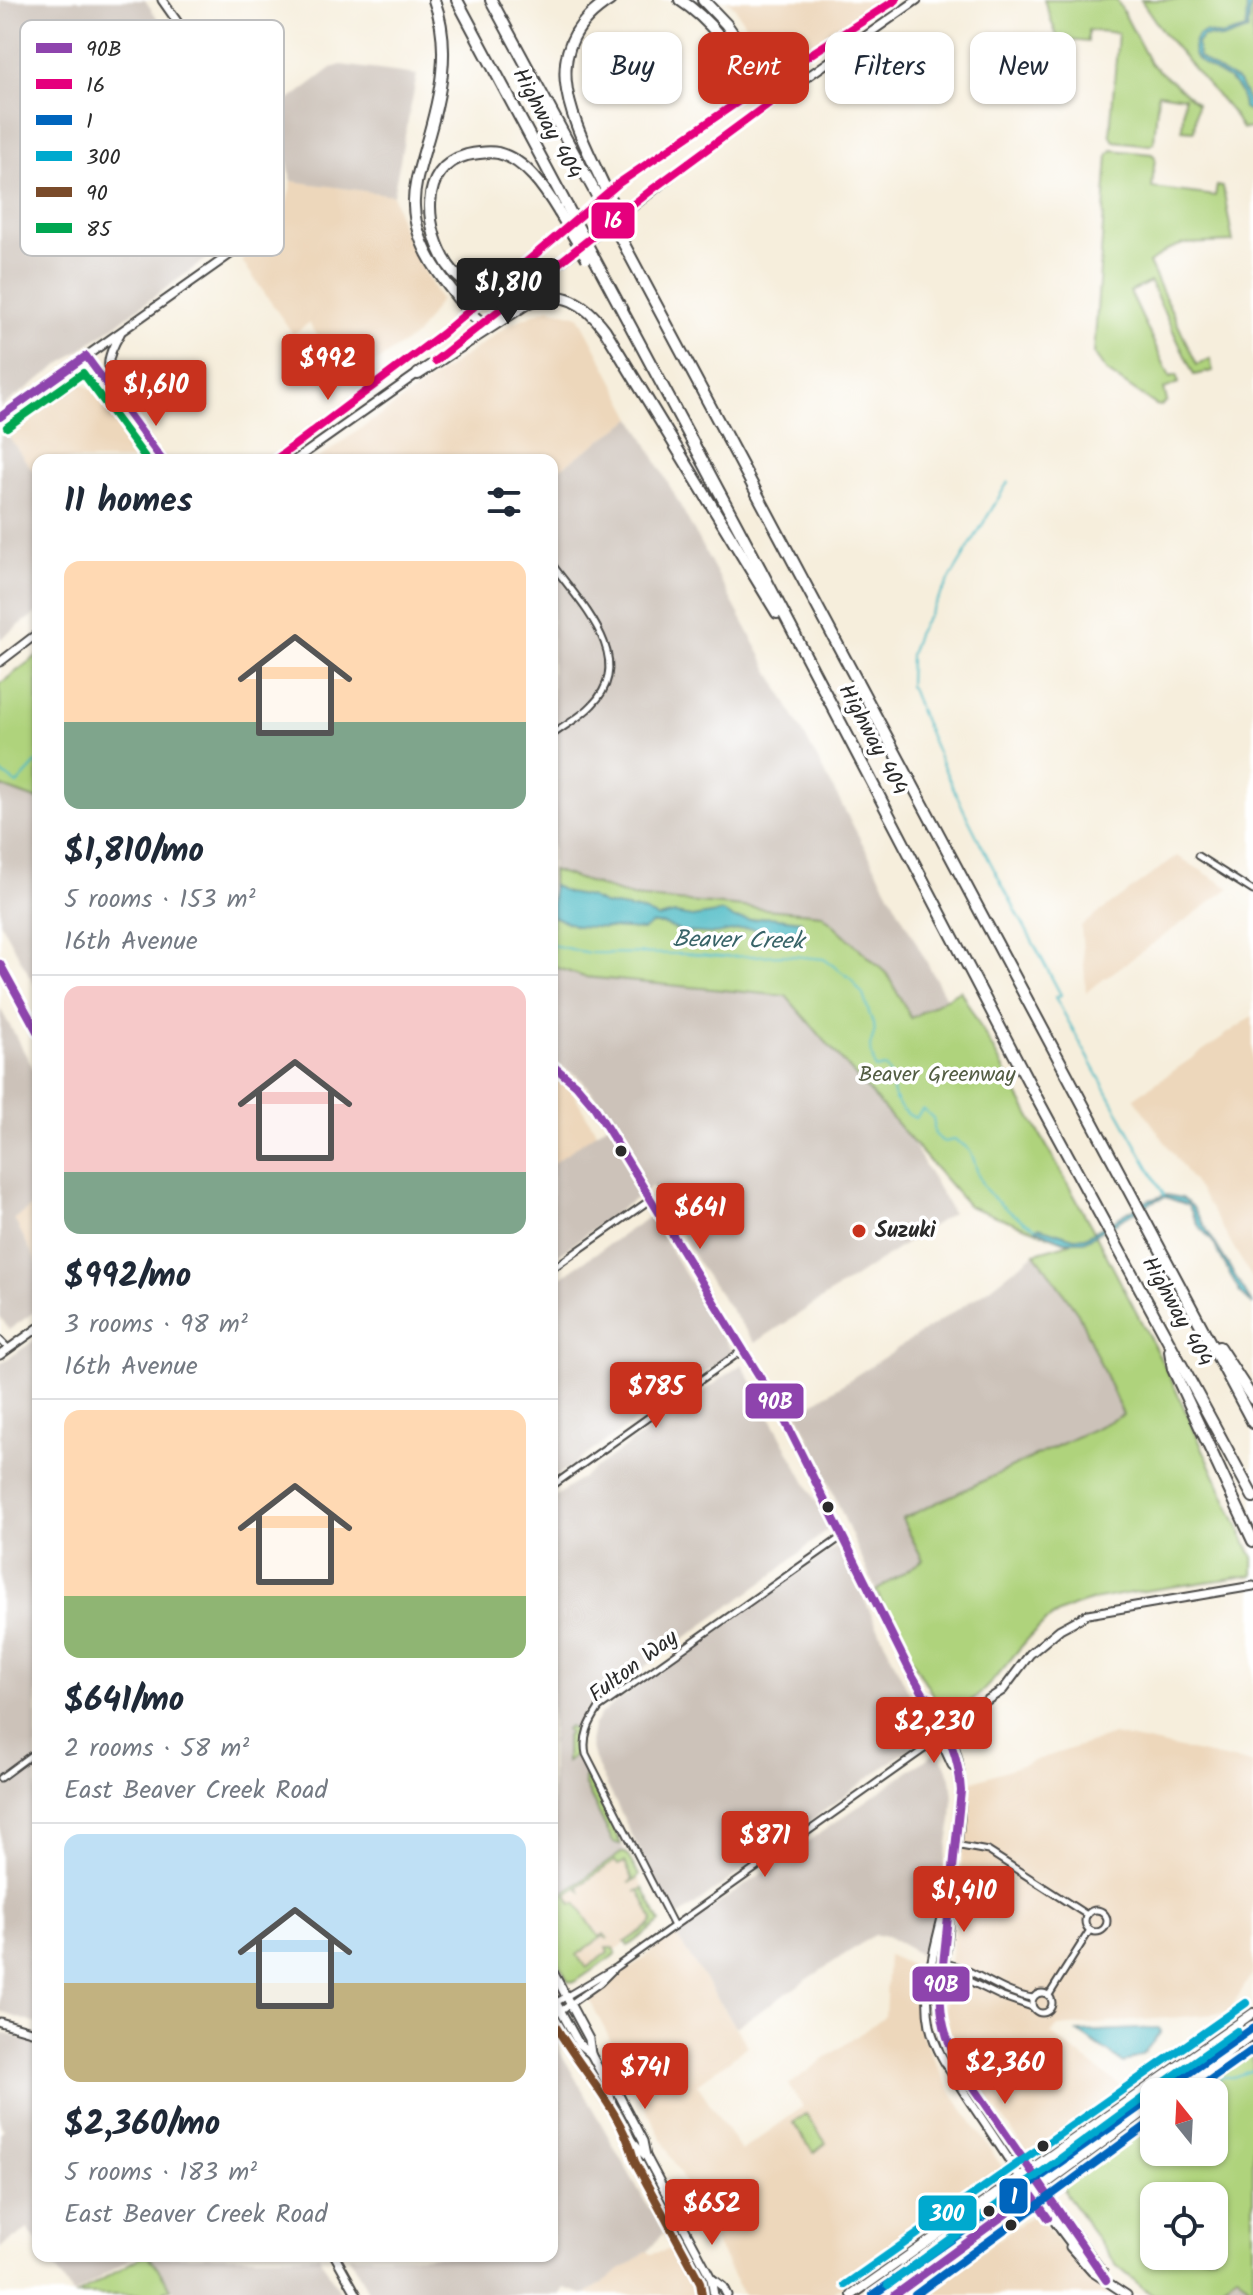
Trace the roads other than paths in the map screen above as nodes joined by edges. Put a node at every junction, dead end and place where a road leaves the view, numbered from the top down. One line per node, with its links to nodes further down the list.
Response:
1 (162, 0): 10 (street)
2 (434, 0): 21 (highway)
3 (457, 0): 18 (highway, Highway 404)
4 (491, 0): 17 (highway, Highway 404)
5 (610, 0): 17 (highway)
6 (680, 0): 11 (highway)
7 (703, 0): 12 (highway)
8 (896, 0): 13 (street)
9 (917, 0): 14 (street)
10 (176, 20)
11 (717, 32)
12 (732, 32)
13 (809, 55)
14 (809, 75)
15 (735, 104): 20 (street)
16 (767, 104): 22 (street)
17 (600, 191): 45 (highway, Highway 404, bridge)
18 (563, 209): 20 (highway); 36 (highway, Highway 404, bridge)
19 (228, 256): 23 (street)
20 (501, 285): 21 (street)
21 (469, 311): 22 (highway); 31 (street)
22 (484, 324): 25 (street)
23 (121, 333): 24 (street); 28 (street)
24 (86, 356): 26 (street); 27 (street)
25 (418, 374): 32 (street); 36 (highway)
26 (54, 378): 27 (street); 29 (street)
27 (106, 384): 28 (street)
28 (127, 413): 30 (street)
29 (0, 417)
30 (158, 454)
31 (283, 454)
32 (304, 454)
33 (558, 572): 37 (street)
34 (32, 638): 35 (street)
35 (0, 662)
36 (811, 666): 48 (highway, Highway 404)
37 (558, 731)
38 (1198, 856): 39 (street)
39 (1253, 891)
40 (0, 964): 41 (street)
41 (32, 1022)
42 (558, 1070): 43 (street)
43 (650, 1200): 44 (street); 50 (street)
44 (558, 1265)
45 (1177, 1282): 52 (highway); 53 (highway, Highway 404)
46 (32, 1332): 49 (street)
47 (0, 1340): 49 (street)
48 (1169, 1341): 55 (highway, Highway 404); 57 (highway)
49 (9, 1349): 51 (street)
50 (743, 1350): 54 (street); 56 (street)
51 (0, 1355)
52 (1253, 1399)
53 (1253, 1423)
54 (558, 1481)
55 (1253, 1497)
56 (843, 1536): 59 (street); 68 (street, Fulton Way)
57 (1253, 1541)
58 (1249, 1586): 60 (street)
59 (924, 1695): 60 (street); 61 (street)
60 (947, 1733): 61 (street); 63 (street)
61 (939, 1738): 63 (street); 68 (street)
62 (32, 1754): 64 (street)
63 (958, 1770): 65 (street)
64 (0, 1778)
65 (955, 1845): 66 (street); 67 (street)
66 (949, 1893): 70 (street); 71 (street)
67 (1087, 1915): 69 (street); 69 (street)
68 (674, 1926): 77 (street)
69 (1090, 1930): 75 (street)
70 (933, 1961): 71 (street); 72 (street)
71 (943, 1963): 73 (street); 76 (street)
72 (932, 1970): 73 (street); 93 (street)
73 (942, 1972): 80 (street); 92 (street)
74 (558, 1981): 77 (street)
75 (1049, 1995): 76 (street); 80 (street)
76 (1033, 1998): 80 (street)
77 (568, 2000): 78 (street); 81 (street); 88 (street)
78 (558, 2001)
79 (558, 2007): 81 (street)
80 (1032, 2007)
81 (561, 2011): 82 (street); 88 (street)
82 (558, 2013)
83 (1253, 2013): 92 (main road)
84 (0, 2022): 85 (street)
85 (32, 2031)
86 (1253, 2034): 89 (main road)
87 (1253, 2049): 90 (highway)
88 (591, 2054): 97 (street)
89 (1192, 2078)
90 (1199, 2078)
91 (1140, 2115): 94 (main road)
92 (1030, 2168): 93 (main road); 94 (street)
93 (1019, 2176): 94 (main road); 101 (main road)
94 (1037, 2192): 96 (main road); 102 (main road)
95 (338, 2262): 98 (street)
96 (1105, 2276): 103 (street)
97 (711, 2278): 99 (street); 100 (street)
98 (357, 2295)
99 (714, 2295)
100 (727, 2295)
101 (852, 2295)
102 (895, 2295)
103 (1127, 2295)

